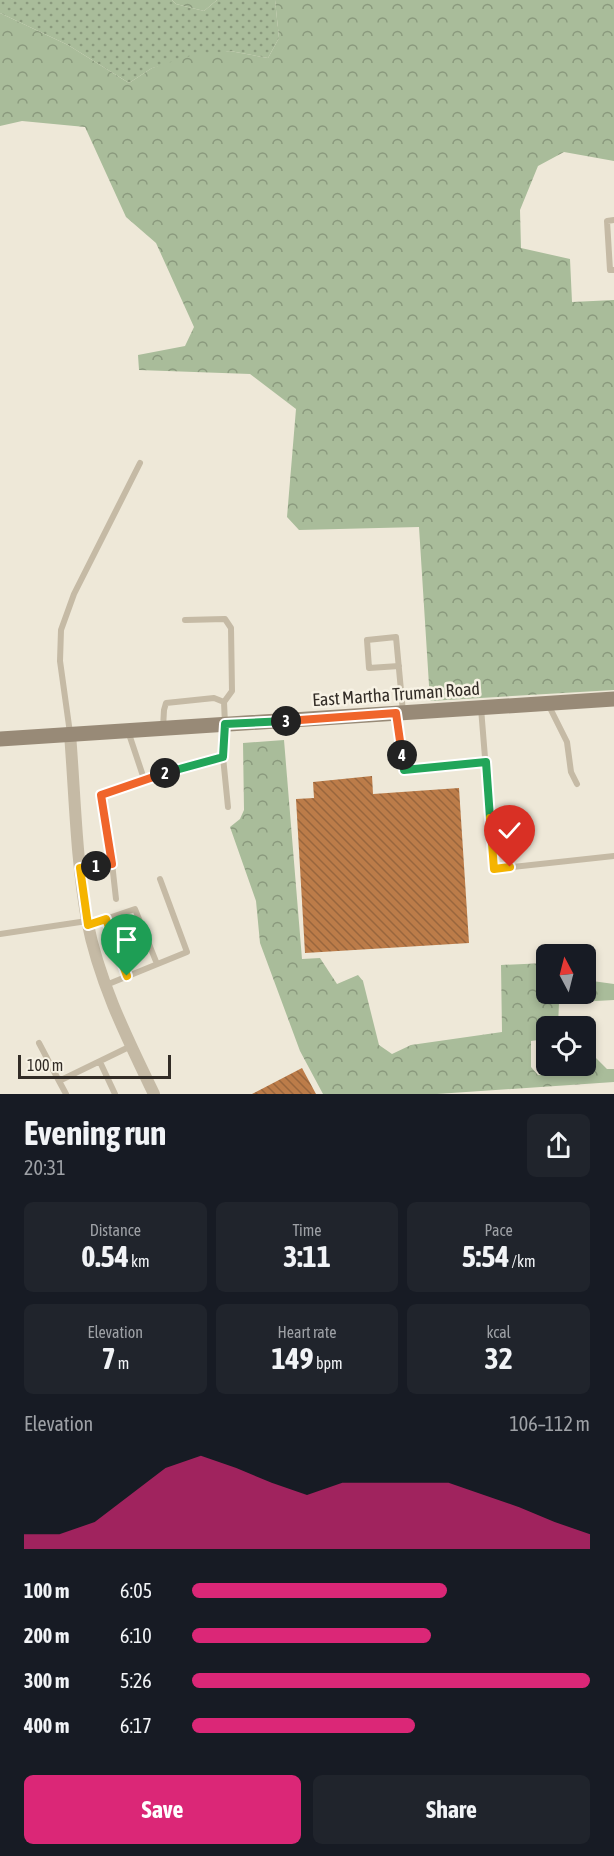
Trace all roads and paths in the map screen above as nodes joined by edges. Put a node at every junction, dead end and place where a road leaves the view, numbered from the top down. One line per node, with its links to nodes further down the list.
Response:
1 (614, 220): 2 (lane)
2 (614, 270)
3 (140, 463): 14 (lane)
4 (185, 620): 7 (lane)
5 (399, 666): 5 (lane); 10 (lane)
6 (614, 699): 8 (main road, East Martha Truman Road)
7 (224, 702): 11 (lane); 12 (lane)
8 (548, 703): 9 (main road, East Martha Truman Road); 19 (lane)
9 (481, 708): 10 (main road, East Martha Truman Road); 17 (lane)
10 (400, 713): 11 (main road, East Martha Truman Road); 17 (lane)
11 (225, 724): 12 (main road, East Martha Truman Road); 16 (lane)
12 (163, 728): 13 (main road, East Martha Truman Road)
13 (128, 730): 14 (main road, East Martha Truman Road); 18 (lane)
14 (70, 734): 15 (main road, East Martha Truman Road); 23 (street)
15 (0, 739)
16 (223, 757): 18 (lane); 20 (lane)
17 (486, 762): 21 (lane)
18 (144, 779): 22 (lane)
19 (577, 784)
20 (228, 807)
21 (614, 856)
22 (112, 864): 23 (lane); 25 (lane)
23 (80, 868): 27 (street)
24 (160, 879): 29 (lane)
25 (116, 899)
26 (106, 919): 27 (lane); 29 (lane); 30 (lane)
27 (88, 923): 28 (lane); 31 (street)
28 (0, 934)
29 (157, 964): 30 (lane)
30 (127, 976): 31 (lane)
31 (106, 985): 33 (street)
32 (39, 1043): 35 (lane)
33 (131, 1046): 34 (lane); 38 (street)
34 (100, 1062): 35 (lane); 37 (lane)
35 (59, 1081): 36 (lane)
36 (66, 1094)
37 (115, 1094)
38 (154, 1094)

